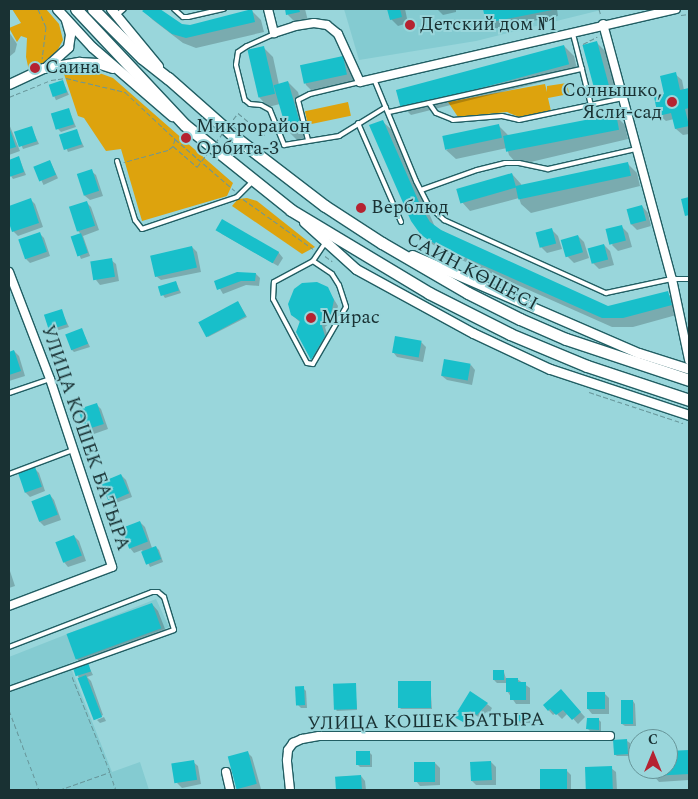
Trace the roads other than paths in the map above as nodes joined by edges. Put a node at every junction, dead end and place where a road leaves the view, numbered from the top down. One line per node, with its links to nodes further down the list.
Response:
1 (57, 9): 9 (street)
2 (76, 9): 26 (main road, САИН КӨШЕСІ)
3 (93, 9): 16 (main road)
4 (174, 9): 5 (lane)
5 (224, 9)
6 (268, 9): 12 (street)
7 (676, 9): 10 (street)
8 (117, 11): 16 (street)
9 (66, 19): 13 (street); 15 (street)
10 (604, 28): 11 (street); 20 (street)
11 (572, 32): 14 (lane); 17 (street)
12 (274, 33): 18 (street); 27 (lane)
13 (41, 66): 15 (street); 19 (street)
14 (582, 70): 21 (lane); 22 (lane)
15 (120, 71): 26 (street)
16 (168, 78): 35 (main road)
17 (374, 79): 18 (street); 23 (lane)
18 (360, 82): 27 (lane)
19 (9, 84)
20 (623, 98): 22 (lane); 28 (street)
21 (429, 103): 22 (lane); 24 (lane)
22 (591, 105)
23 (386, 107): 24 (lane); 25 (lane)
24 (389, 112): 31 (lane)
25 (358, 123): 27 (lane); 33 (lane)
26 (185, 125): 30 (main road, САИН КӨШЕСІ)
27 (308, 140)
28 (637, 148): 31 (lane); 38 (street)
29 (118, 162): 30 (lane)
30 (253, 180): 32 (main road, САИН КӨШЕСІ)
31 (421, 190): 38 (lane)
32 (291, 210): 34 (street, САИН КӨШЕСІ); 45 (main road, САИН КӨШЕСІ)
33 (401, 222)
34 (326, 242): 36 (lane); 46 (street, САИН КӨШЕСІ)
35 (382, 243): 41 (street, САИН КӨШЕСІ); 43 (main road, САИН КӨШЕСІ)
36 (313, 261): 36 (lane)
37 (9, 272): 42 (street, УЛИЦА КОШЕК БАТЫРА)
38 (672, 279): 39 (lane); 40 (street)
39 (689, 279)
40 (689, 360)
41 (689, 369)
42 (50, 379): 44 (lane); 47 (street, УЛИЦА КОШЕК БАТЫРА)
43 (689, 380)
44 (9, 393)
45 (689, 400)
46 (689, 415)
47 (74, 450): 48 (lane); 49 (street, УЛИЦА КОШЕК БАТЫРА)
48 (9, 474)
49 (9, 606)
50 (9, 647): 51 (lane)
51 (9, 689)
52 (610, 736): 55 (street, УЛИЦА КОШЕК БАТЫРА)
53 (226, 772): 54 (street)
54 (230, 790)
55 (290, 790)

